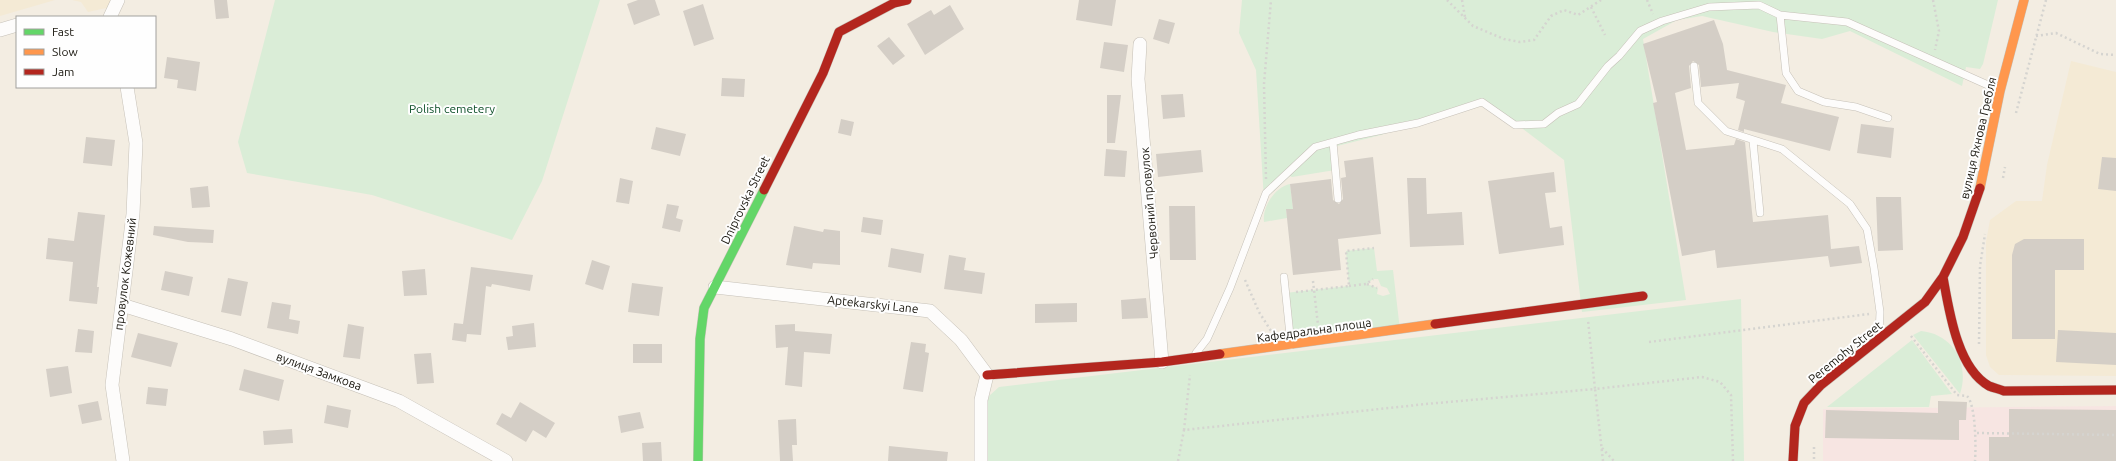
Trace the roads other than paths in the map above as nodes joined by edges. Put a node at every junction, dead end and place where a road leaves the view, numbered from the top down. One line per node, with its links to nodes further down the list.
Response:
1 (118, 0): 5 (street)
2 (907, 0): 19 (street, Dniprovska Street)
3 (2024, 0): 11 (street, вулиця Яхнова Гребля)
4 (1780, 15): 11 (lane); 12 (lane); 14 (lane)
5 (110, 16)
6 (16, 25): 7 (street)
7 (0, 30)
8 (1140, 44): 27 (street, Червоний провулок)
9 (1694, 66): 13 (lane)
10 (127, 88): 22 (street, провулок Кожевний)
11 (2000, 91): 18 (street, вулиця Яхнова Гребля)
12 (1888, 118)
13 (1754, 141): 16 (lane); 24 (lane)
14 (1333, 142): 15 (lane); 26 (lane)
15 (1338, 199)
16 (1760, 213)
17 (1284, 276): 25 (lane)
18 (1943, 277): 21 (street, Peremohy Street); 23 (street)
19 (715, 287): 28 (street, Aptekarskyi Lane); 32 (street, Dniprovska Street)
20 (1643, 296): 25 (street, Кафедральна площа)
21 (1924, 302): 23 (street); 24 (street, Peremohy Street)
22 (122, 305): 30 (street, провулок Кожевний); 31 (street, вулиця Замкова)
23 (1952, 324): 29 (street)
24 (1879, 339): 34 (street, Peremohy Street)
25 (1288, 345): 26 (street, Кафедральна площа)
26 (1192, 358): 27 (street, Кафедральна площа)
27 (1162, 362): 28 (street, Кафедральна площа)
28 (988, 375): 33 (street)
29 (2116, 390)
30 (123, 461)
31 (506, 461)
32 (698, 461)
33 (981, 461)
34 (1792, 461)

